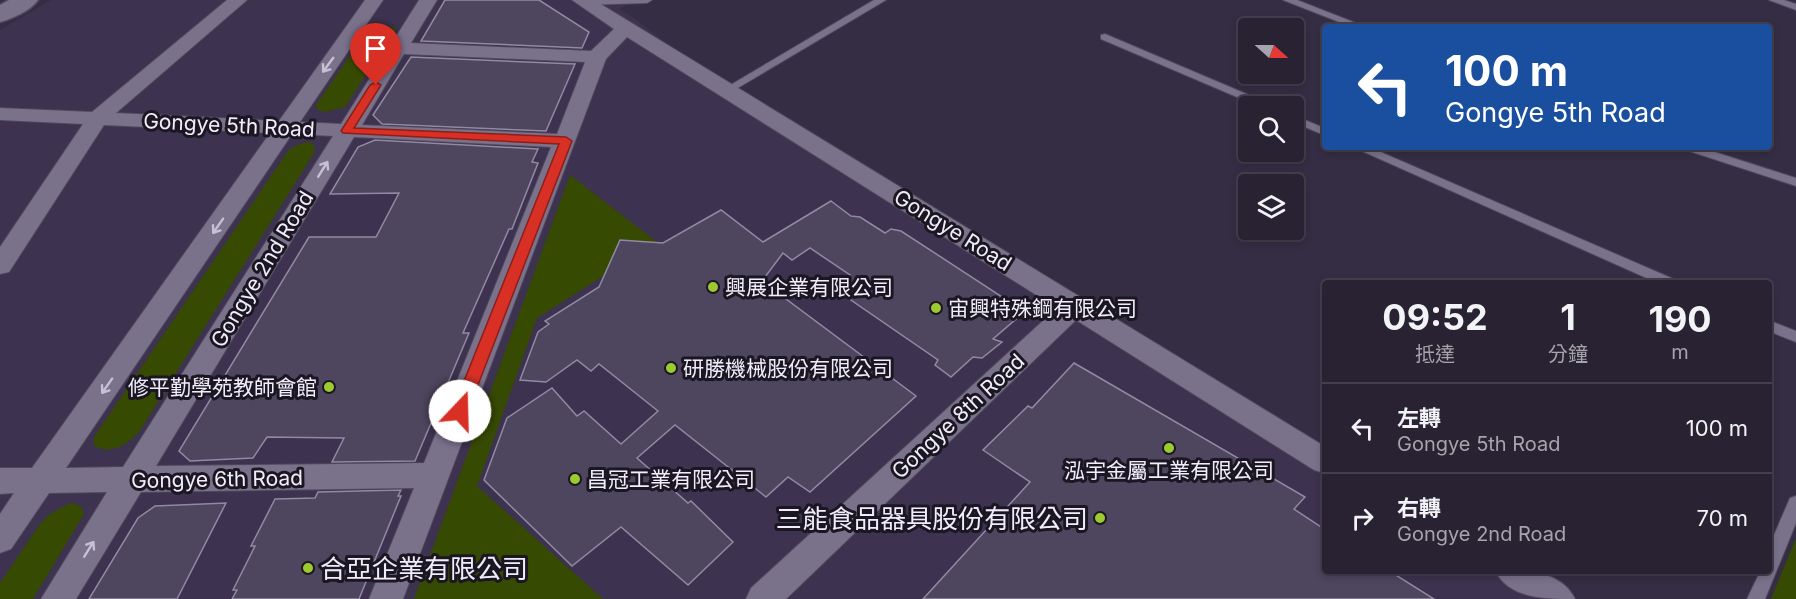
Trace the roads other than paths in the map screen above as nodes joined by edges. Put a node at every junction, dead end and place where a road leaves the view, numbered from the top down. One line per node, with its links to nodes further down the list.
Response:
1 (26, 0): 11 (main road)
2 (238, 0): 20 (street)
3 (374, 0): 22 (street, one-way to 22)
4 (428, 0): 15 (street, Gongye 2nd Road)
5 (647, 0): 9 (lane)
6 (881, 0): 17 (lane)
7 (1288, 0): 12 (lane)
8 (1774, 0): 10 (lane)
9 (584, 2): 13 (street, Gongye Road)
10 (1796, 7)
11 (0, 15)
12 (1353, 24)
13 (626, 28): 16 (street); 17 (street, Gongye Road)
14 (1105, 37): 18 (lane)
15 (399, 48): 16 (street); 23 (street, Gongye 2nd Road)
16 (598, 57): 25 (street)
17 (727, 90): 31 (street, Gongye Road)
18 (1243, 96)
19 (0, 114): 20 (street, Gongye 5th Road)
20 (98, 118): 22 (street, Gongye 5th Road); 29 (street)
21 (1304, 123): 24 (lane)
22 (286, 128): 23 (street, Gongye 5th Road); 38 (street, one-way to 38)
23 (347, 131): 25 (street, Gongye 5th Road); 36 (street, Gongye 2nd Road, one-way to 23)
24 (1322, 131)
25 (566, 141): 35 (street)
26 (1366, 150): 30 (lane)
27 (1695, 150): 28 (lane)
28 (1796, 182)
29 (0, 266)
30 (1664, 280)
31 (1074, 307): 34 (street, Gongye Road); 46 (street, Gongye 8th Road)
32 (1772, 327): 33 (lane)
33 (1796, 337)
34 (1322, 460)
35 (435, 475): 36 (street, Gongye 6th Road); 45 (street)
36 (132, 480): 38 (street, Gongye 6th Road); 44 (street, Gongye 2nd Road, one-way to 36)
37 (0, 481): 38 (street, Gongye 6th Road)
38 (40, 481): 40 (street)
39 (1796, 503): 41 (lane)
40 (0, 538)
41 (1772, 561)
42 (1515, 574): 47 (street)
43 (1767, 574): 48 (lane)
44 (58, 599)
45 (386, 599)
46 (763, 599)
47 (1558, 599)
48 (1756, 599)

